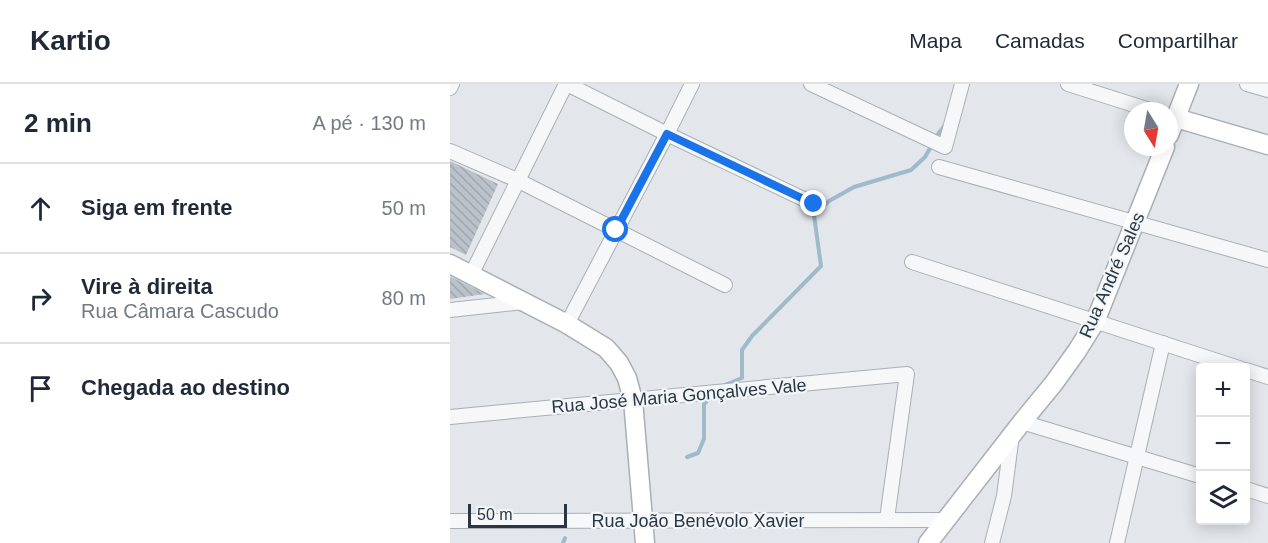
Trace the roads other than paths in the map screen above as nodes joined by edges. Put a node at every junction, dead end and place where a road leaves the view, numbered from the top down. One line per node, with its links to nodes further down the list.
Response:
1 (566, 84): 13 (street); 18 (street)
2 (692, 84): 13 (street)
3 (811, 84): 4 (street)
4 (962, 84)
5 (1068, 84): 8 (street)
6 (1189, 84): 11 (street)
7 (1247, 84): 9 (street)
8 (1103, 89): 10 (street)
9 (1268, 90)
10 (1133, 102)
11 (1178, 108)
12 (1178, 125): 14 (street)
13 (667, 134): 19 (street); 21 (street)
14 (1268, 145)
15 (450, 151): 18 (street)
16 (1162, 156): 20 (street, Rua André Sales)
17 (939, 167): 20 (street)
18 (517, 180): 21 (street); 25 (street)
19 (814, 204)
20 (1136, 223): 22 (street); 29 (street, Rua André Sales)
21 (616, 230): 26 (street); 30 (street)
22 (1268, 260)
23 (912, 262): 29 (street)
24 (450, 264): 25 (street)
25 (471, 274): 27 (street)
26 (725, 285)
27 (524, 302): 28 (street); 30 (street)
28 (450, 310)
29 (1095, 322): 31 (street); 37 (street, Rua André Sales)
30 (567, 324): 35 (street)
31 (1163, 343): 32 (street); 38 (street)
32 (1224, 363)
33 (1250, 372): 34 (street)
34 (1268, 377)
35 (633, 400): 36 (street, Rua José Maria Gonçalves Vale); 42 (street, Rua José Maria Gonçalves Vale); 45 (street)
36 (450, 417)
37 (1017, 428): 38 (street); 43 (street, Rua André Sales); 48 (street)
38 (1138, 458): 39 (street); 49 (street)
39 (1196, 475)
40 (1250, 491): 41 (street)
41 (1268, 496)
42 (887, 519): 43 (street, Rua João Benévolo Xavier); 45 (street, Rua João Benévolo Xavier)
43 (945, 520): 47 (street, Rua André Sales)
44 (450, 521): 45 (street, Rua João Benévolo Xavier)
45 (642, 521): 46 (street)
46 (645, 543)
47 (928, 543)
48 (992, 543)
49 (1116, 543)

